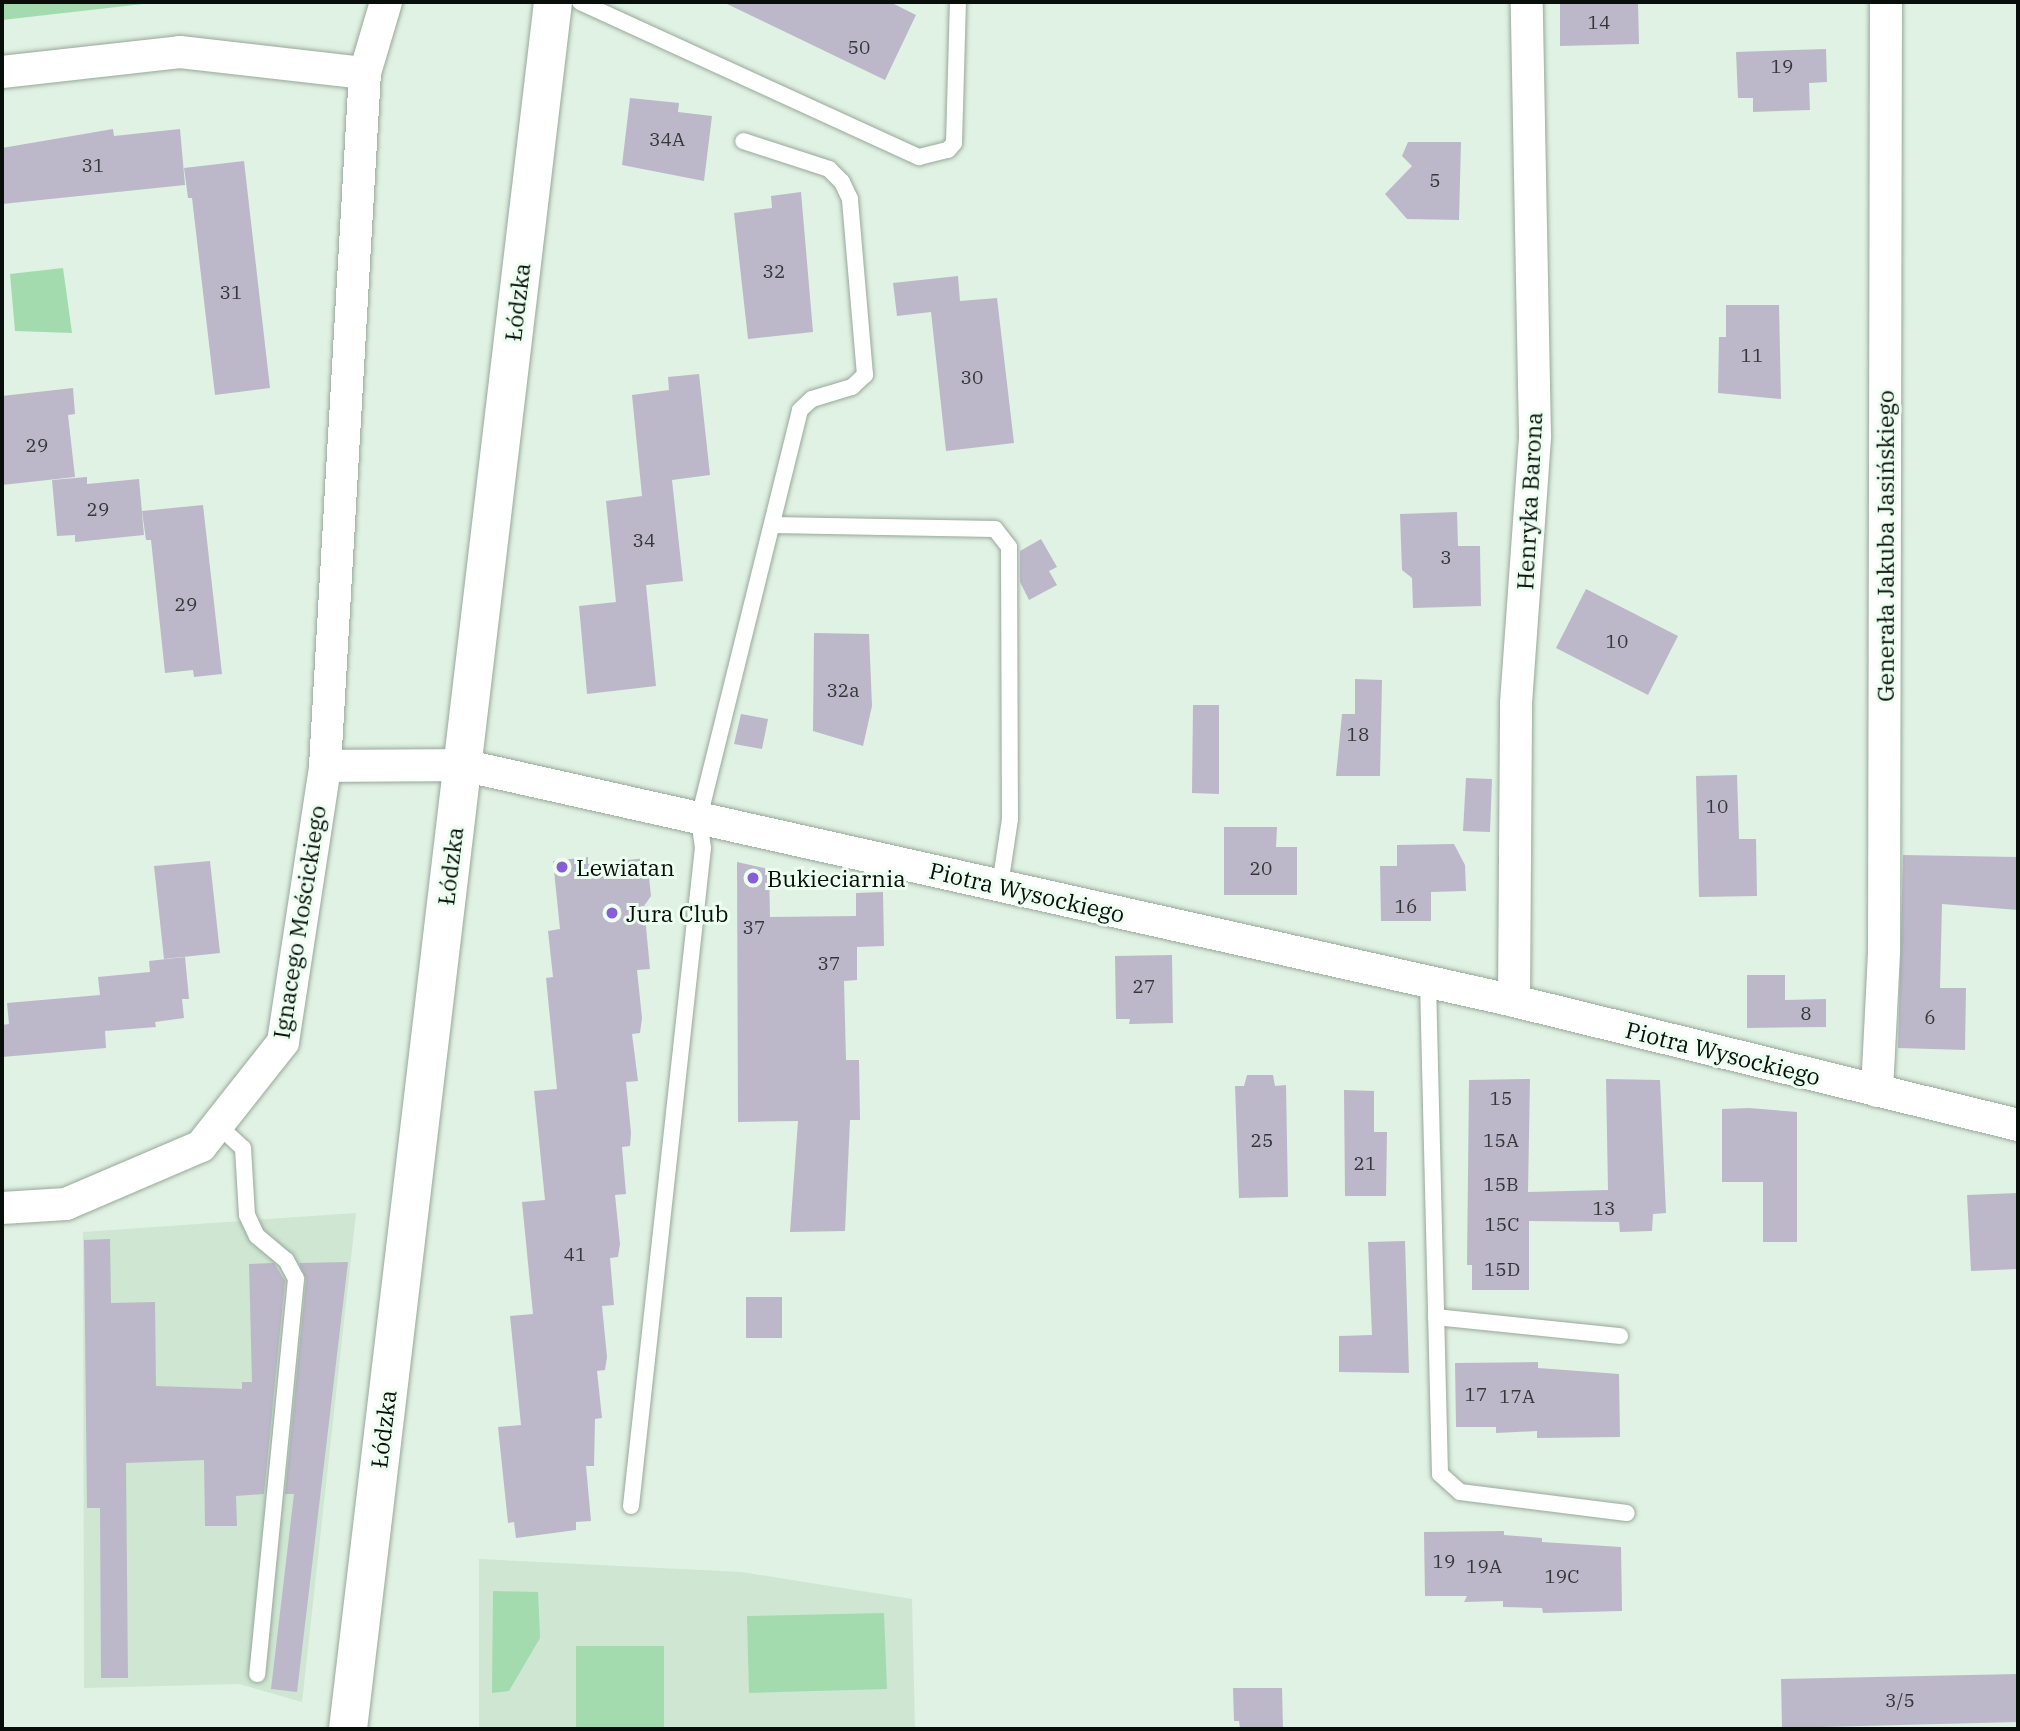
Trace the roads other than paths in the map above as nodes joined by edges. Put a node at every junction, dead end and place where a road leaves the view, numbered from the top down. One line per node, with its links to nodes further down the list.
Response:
1 (386, 2): 8 (street, Ignacego Mościckiego)
2 (553, 2): 11 (street, Łódzka)
3 (580, 2): 4 (lane)
4 (958, 2)
5 (1527, 2): 16 (street, Henryka Barona)
6 (1886, 2): 17 (street, Generała Jakuba Jasińskiego)
7 (2, 72): 8 (street)
8 (365, 73): 12 (street, Ignacego Mościckiego)
9 (743, 141): 10 (lane)
10 (772, 525): 13 (lane); 14 (lane)
11 (462, 765): 12 (street); 13 (street, Piotra Wysockiego); 26 (street, Łódzka)
12 (324, 766): 18 (street, Ignacego Mościckiego)
13 (699, 818): 14 (street, Piotra Wysockiego); 23 (lane)
14 (1000, 886): 15 (street, Piotra Wysockiego)
15 (1428, 983): 16 (street, Piotra Wysockiego); 21 (lane)
16 (1514, 1001): 17 (street, Piotra Wysockiego)
17 (1877, 1091): 19 (street, Piotra Wysockiego)
18 (218, 1125): 20 (street, Ignacego Mościckiego); 25 (lane)
19 (2018, 1125)
20 (2, 1208)
21 (1436, 1317): 22 (lane); 24 (lane)
22 (1620, 1336)
23 (631, 1506)
24 (1627, 1513)
25 (257, 1674)
26 (348, 1729)

